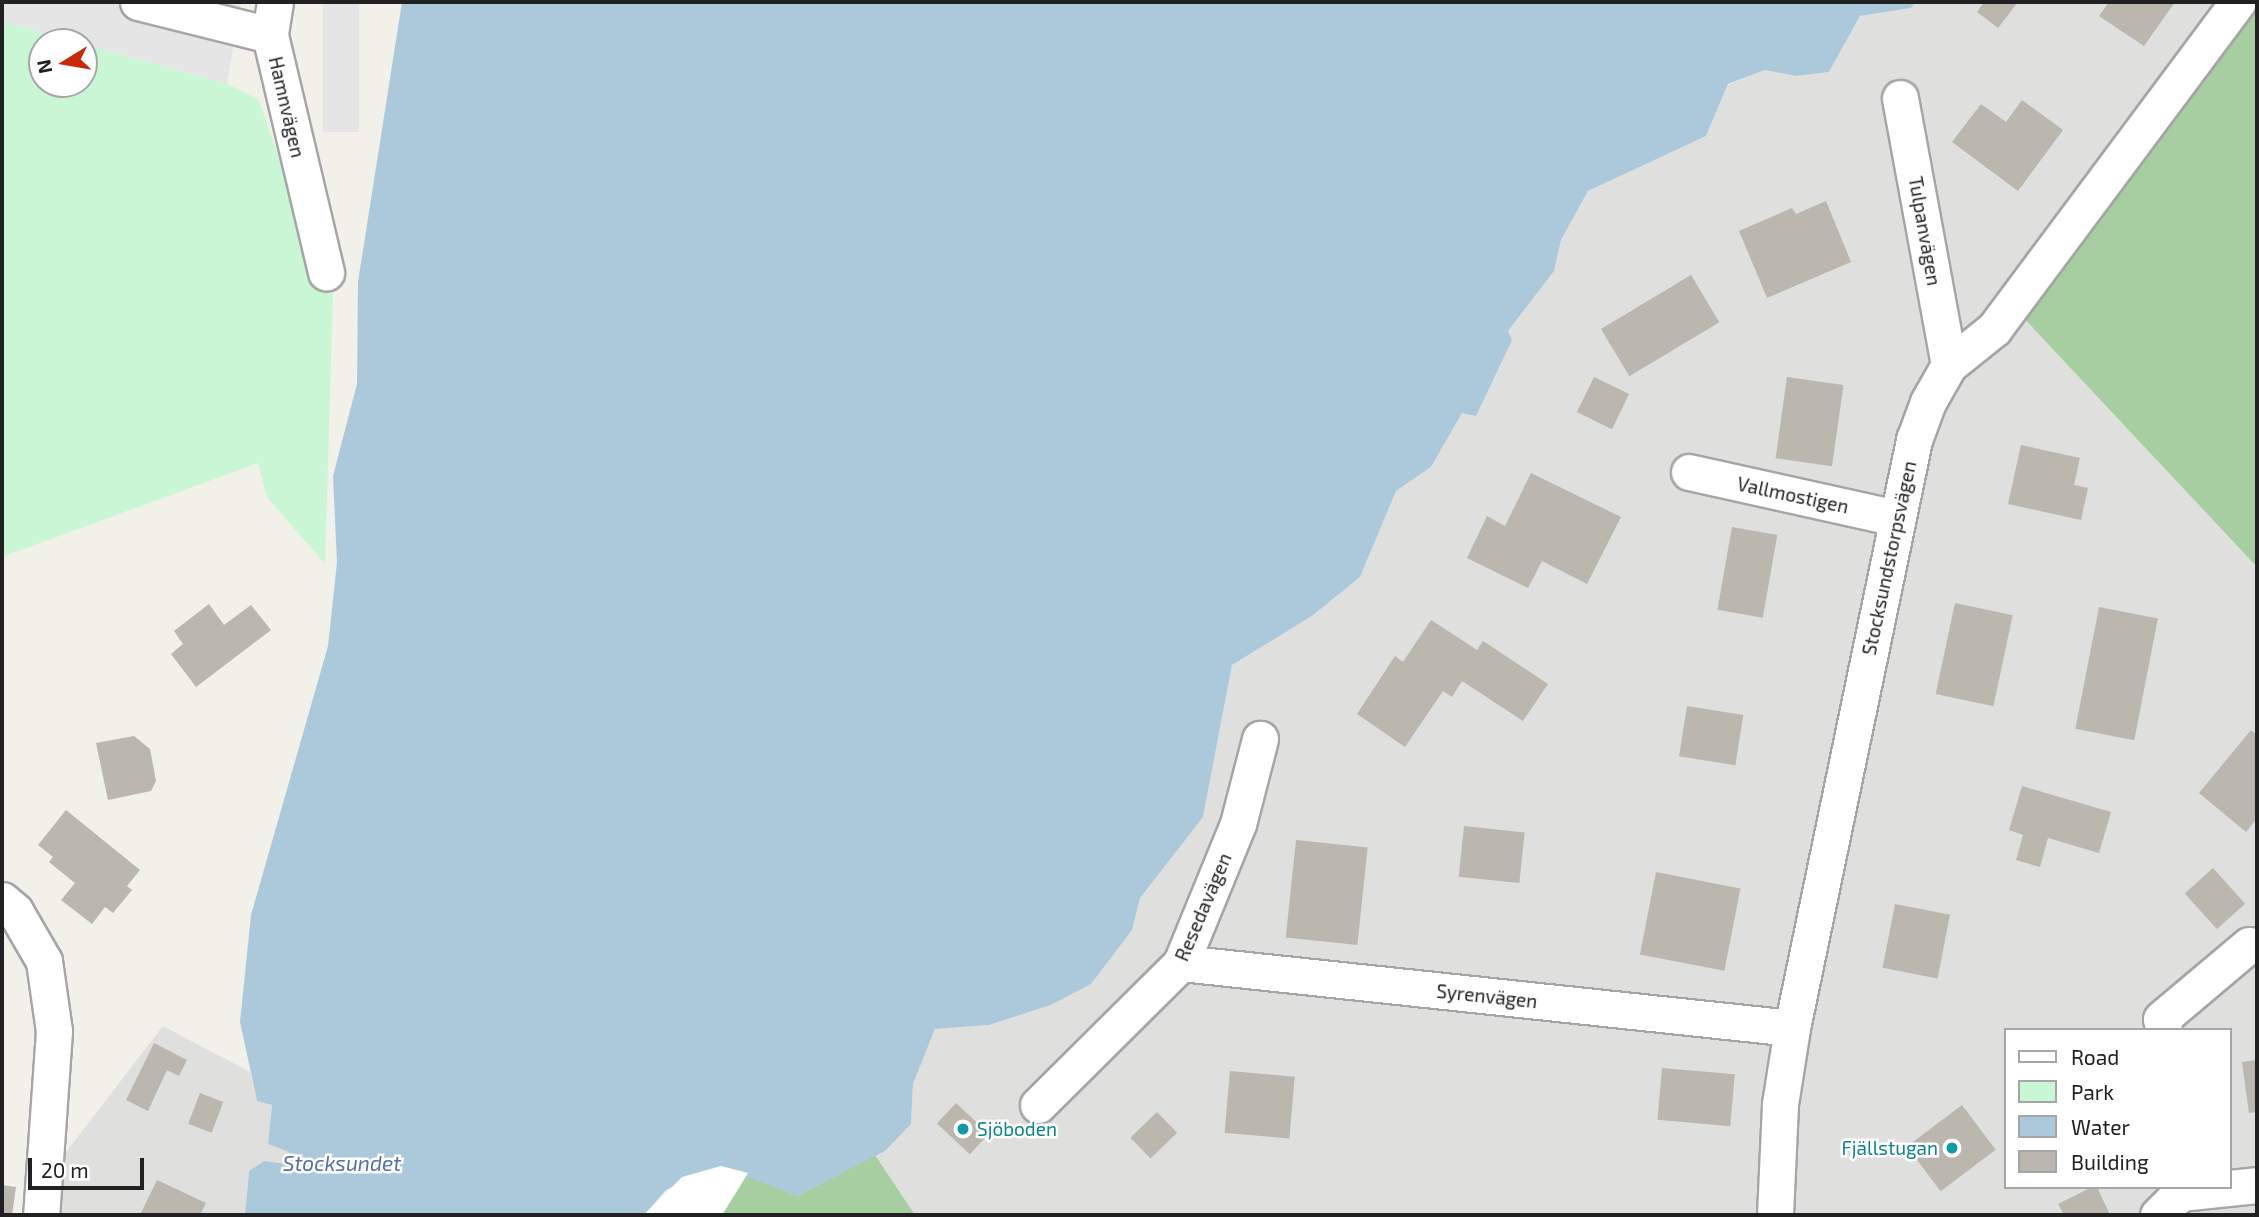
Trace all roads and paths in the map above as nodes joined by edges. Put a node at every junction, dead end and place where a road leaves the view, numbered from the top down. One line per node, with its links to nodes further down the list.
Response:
1 (138, 2): 3 (street, Hamnvägen)
2 (2238, 2): 6 (street, Stocksundstorpsvägen)
3 (273, 18): 5 (street, Hamnvägen)
4 (1900, 98): 6 (street, Tulpanvägen)
5 (326, 272)
6 (1950, 365): 8 (street, Stocksundstorpsvägen)
7 (1689, 472): 8 (street, Vallmostigen)
8 (1897, 518): 13 (street, Stocksundstorpsvägen)
9 (1260, 739): 12 (street, Resedavägen)
10 (2, 900): 18 (street)
11 (2249, 945): 14 (street)
12 (1181, 964): 13 (street, Syrenvägen); 15 (street, Resedavägen)
13 (1792, 1028): 19 (street, Stocksundstorpsvägen)
14 (2163, 1028)
15 (1038, 1105)
16 (2257, 1185): 17 (street)
17 (2173, 1198)
18 (41, 1215)
19 (1775, 1215)

